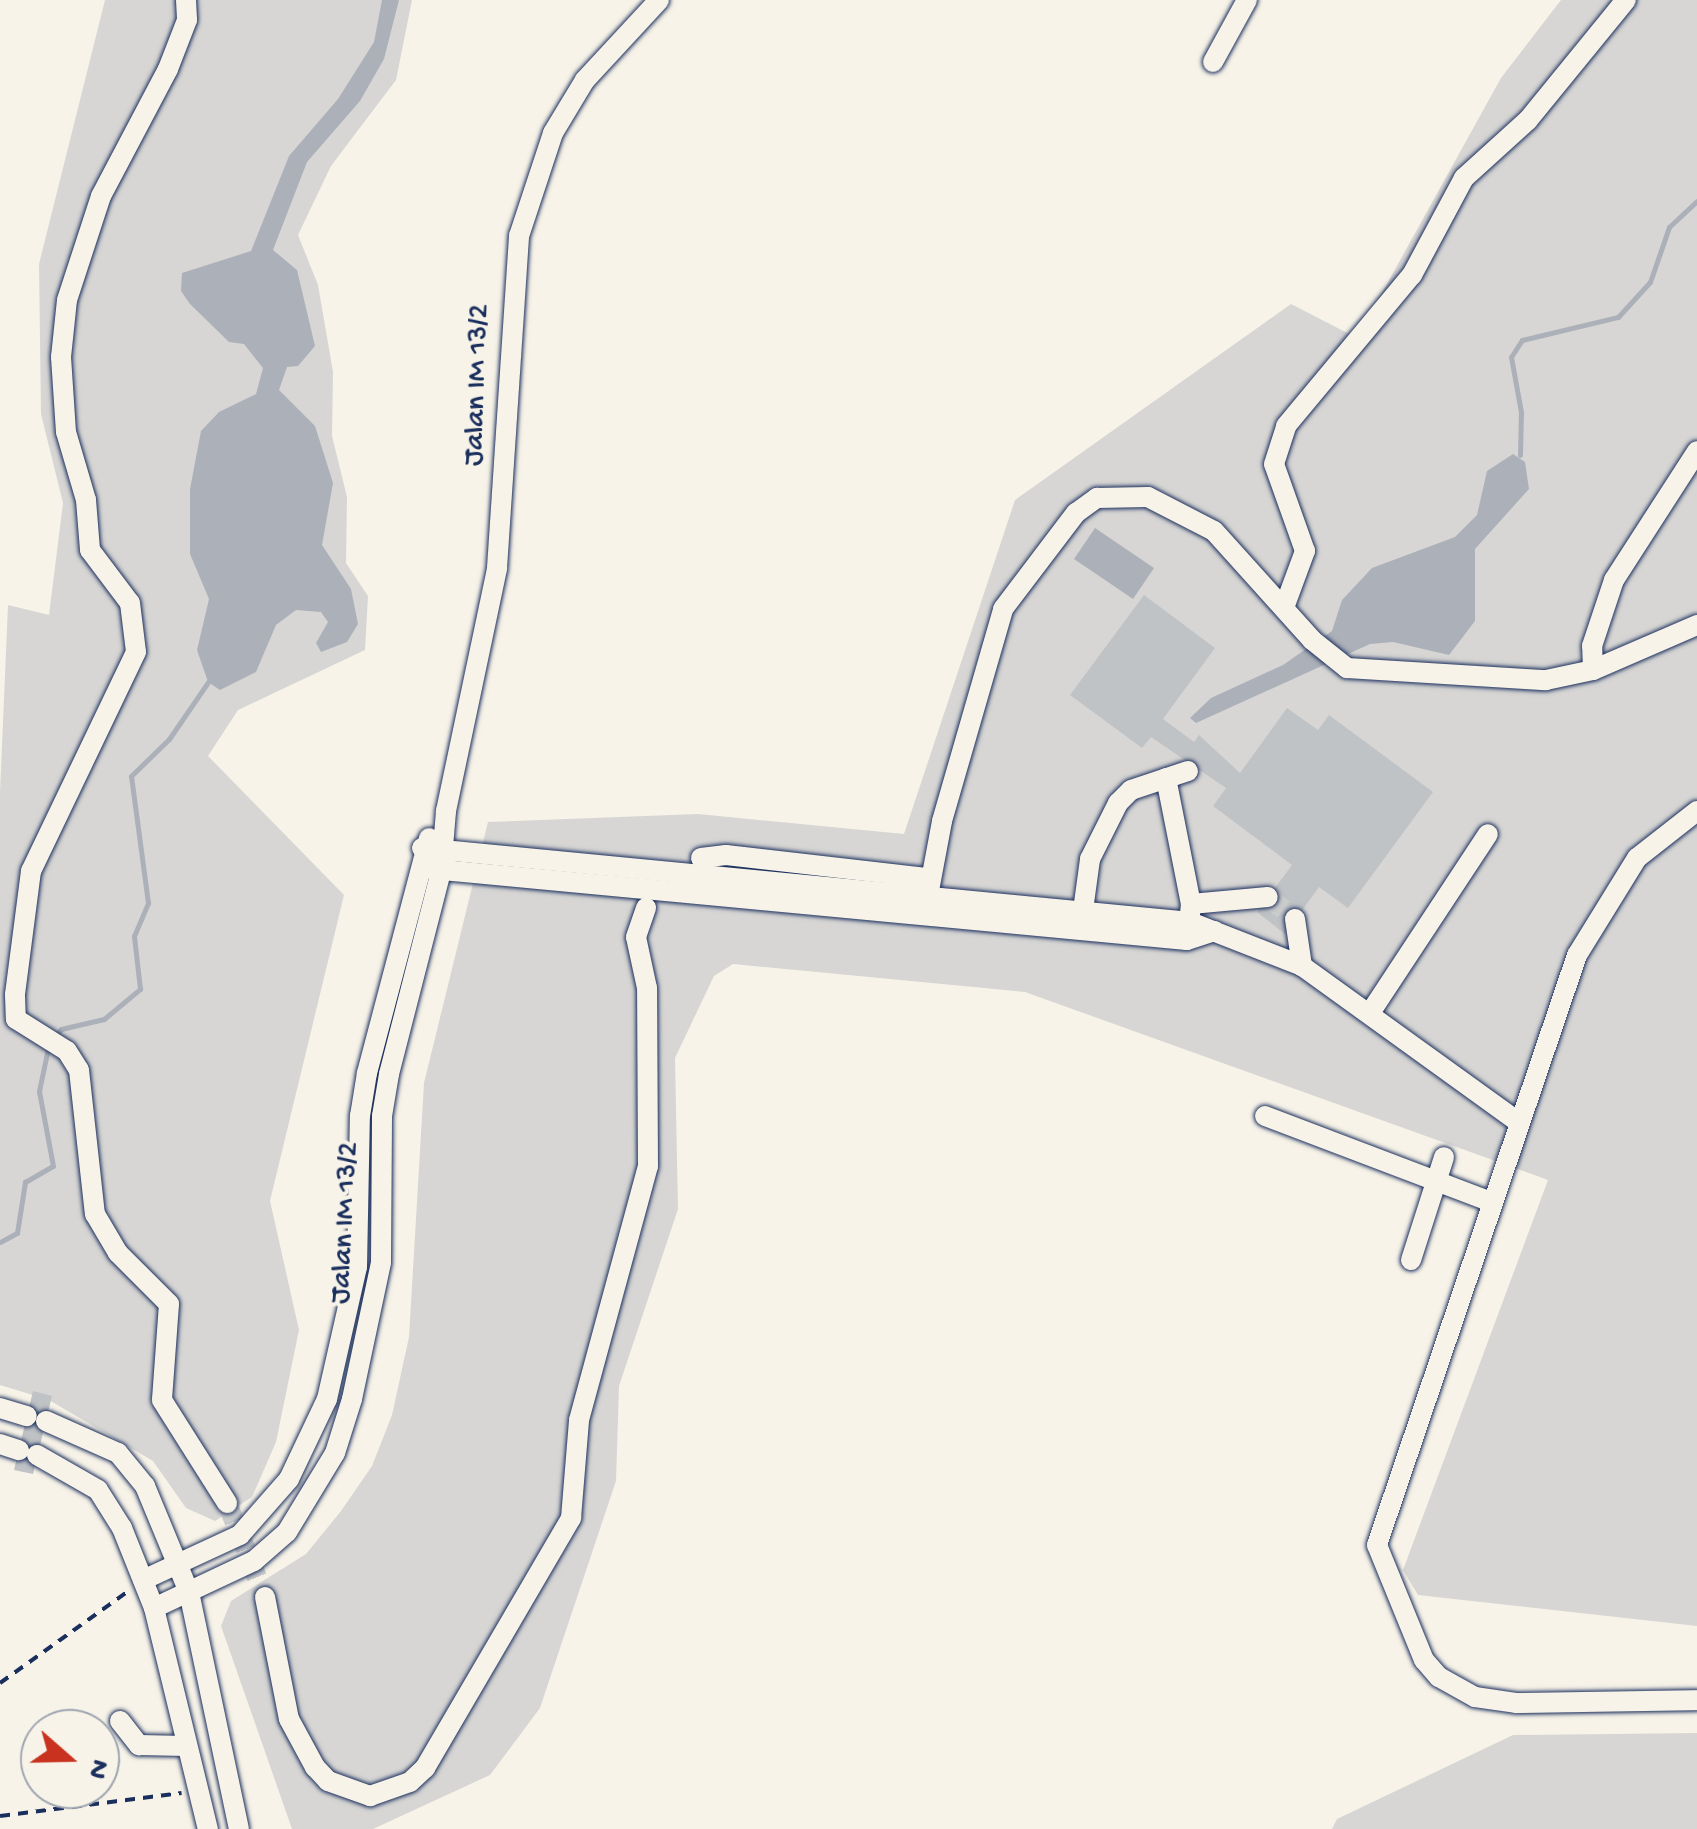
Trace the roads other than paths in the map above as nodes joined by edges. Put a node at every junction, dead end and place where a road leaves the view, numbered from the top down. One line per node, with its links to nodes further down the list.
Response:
1 (186, 0): 36 (street)
2 (659, 0): 12 (street, Jalan IM 13/2)
3 (1247, 0): 5 (street)
4 (1626, 0): 7 (street)
5 (1213, 62)
6 (1697, 451): 9 (street)
7 (1285, 605): 9 (street); 18 (street)
8 (1697, 625): 9 (street)
9 (1593, 670)
10 (1188, 771): 11 (street)
11 (1166, 778): 23 (street); 25 (street)
12 (446, 810): 15 (street, Jalan IM 13/2); 17 (street, Jalan IM 13/2)
13 (1697, 811): 29 (street)
14 (1488, 834): 27 (street)
15 (420, 858): 17 (street); 37 (street, Jalan IM 13/2)
16 (701, 858): 18 (street)
17 (442, 860): 19 (street); 39 (street, Jalan IM 13/2)
18 (929, 887): 19 (street); 22 (street)
19 (818, 895): 22 (street)
20 (1268, 897): 25 (street)
21 (646, 908): 40 (street)
22 (971, 910): 23 (street)
23 (1082, 920): 25 (street)
24 (1295, 920): 26 (street)
25 (1189, 922): 26 (street)
26 (1302, 966): 27 (street)
27 (1370, 1013): 29 (street)
28 (1265, 1116): 31 (street)
29 (1518, 1122): 32 (street)
30 (1444, 1157): 31 (street)
31 (1435, 1182): 32 (street); 33 (street)
32 (1489, 1201): 42 (street)
33 (1411, 1260)
34 (0, 1408): 37 (street)
35 (19, 1450): 38 (street)
36 (227, 1504)
37 (178, 1564): 38 (street, Jalan IM 13/2); 39 (street)
38 (143, 1580): 41 (street)
39 (189, 1592): 41 (street, Jalan IM 13/2); 46 (street)
40 (265, 1596)
41 (154, 1608): 44 (street)
42 (1697, 1700)
43 (120, 1720): 44 (street)
44 (186, 1746): 45 (street)
45 (208, 1829)
46 (239, 1829)

